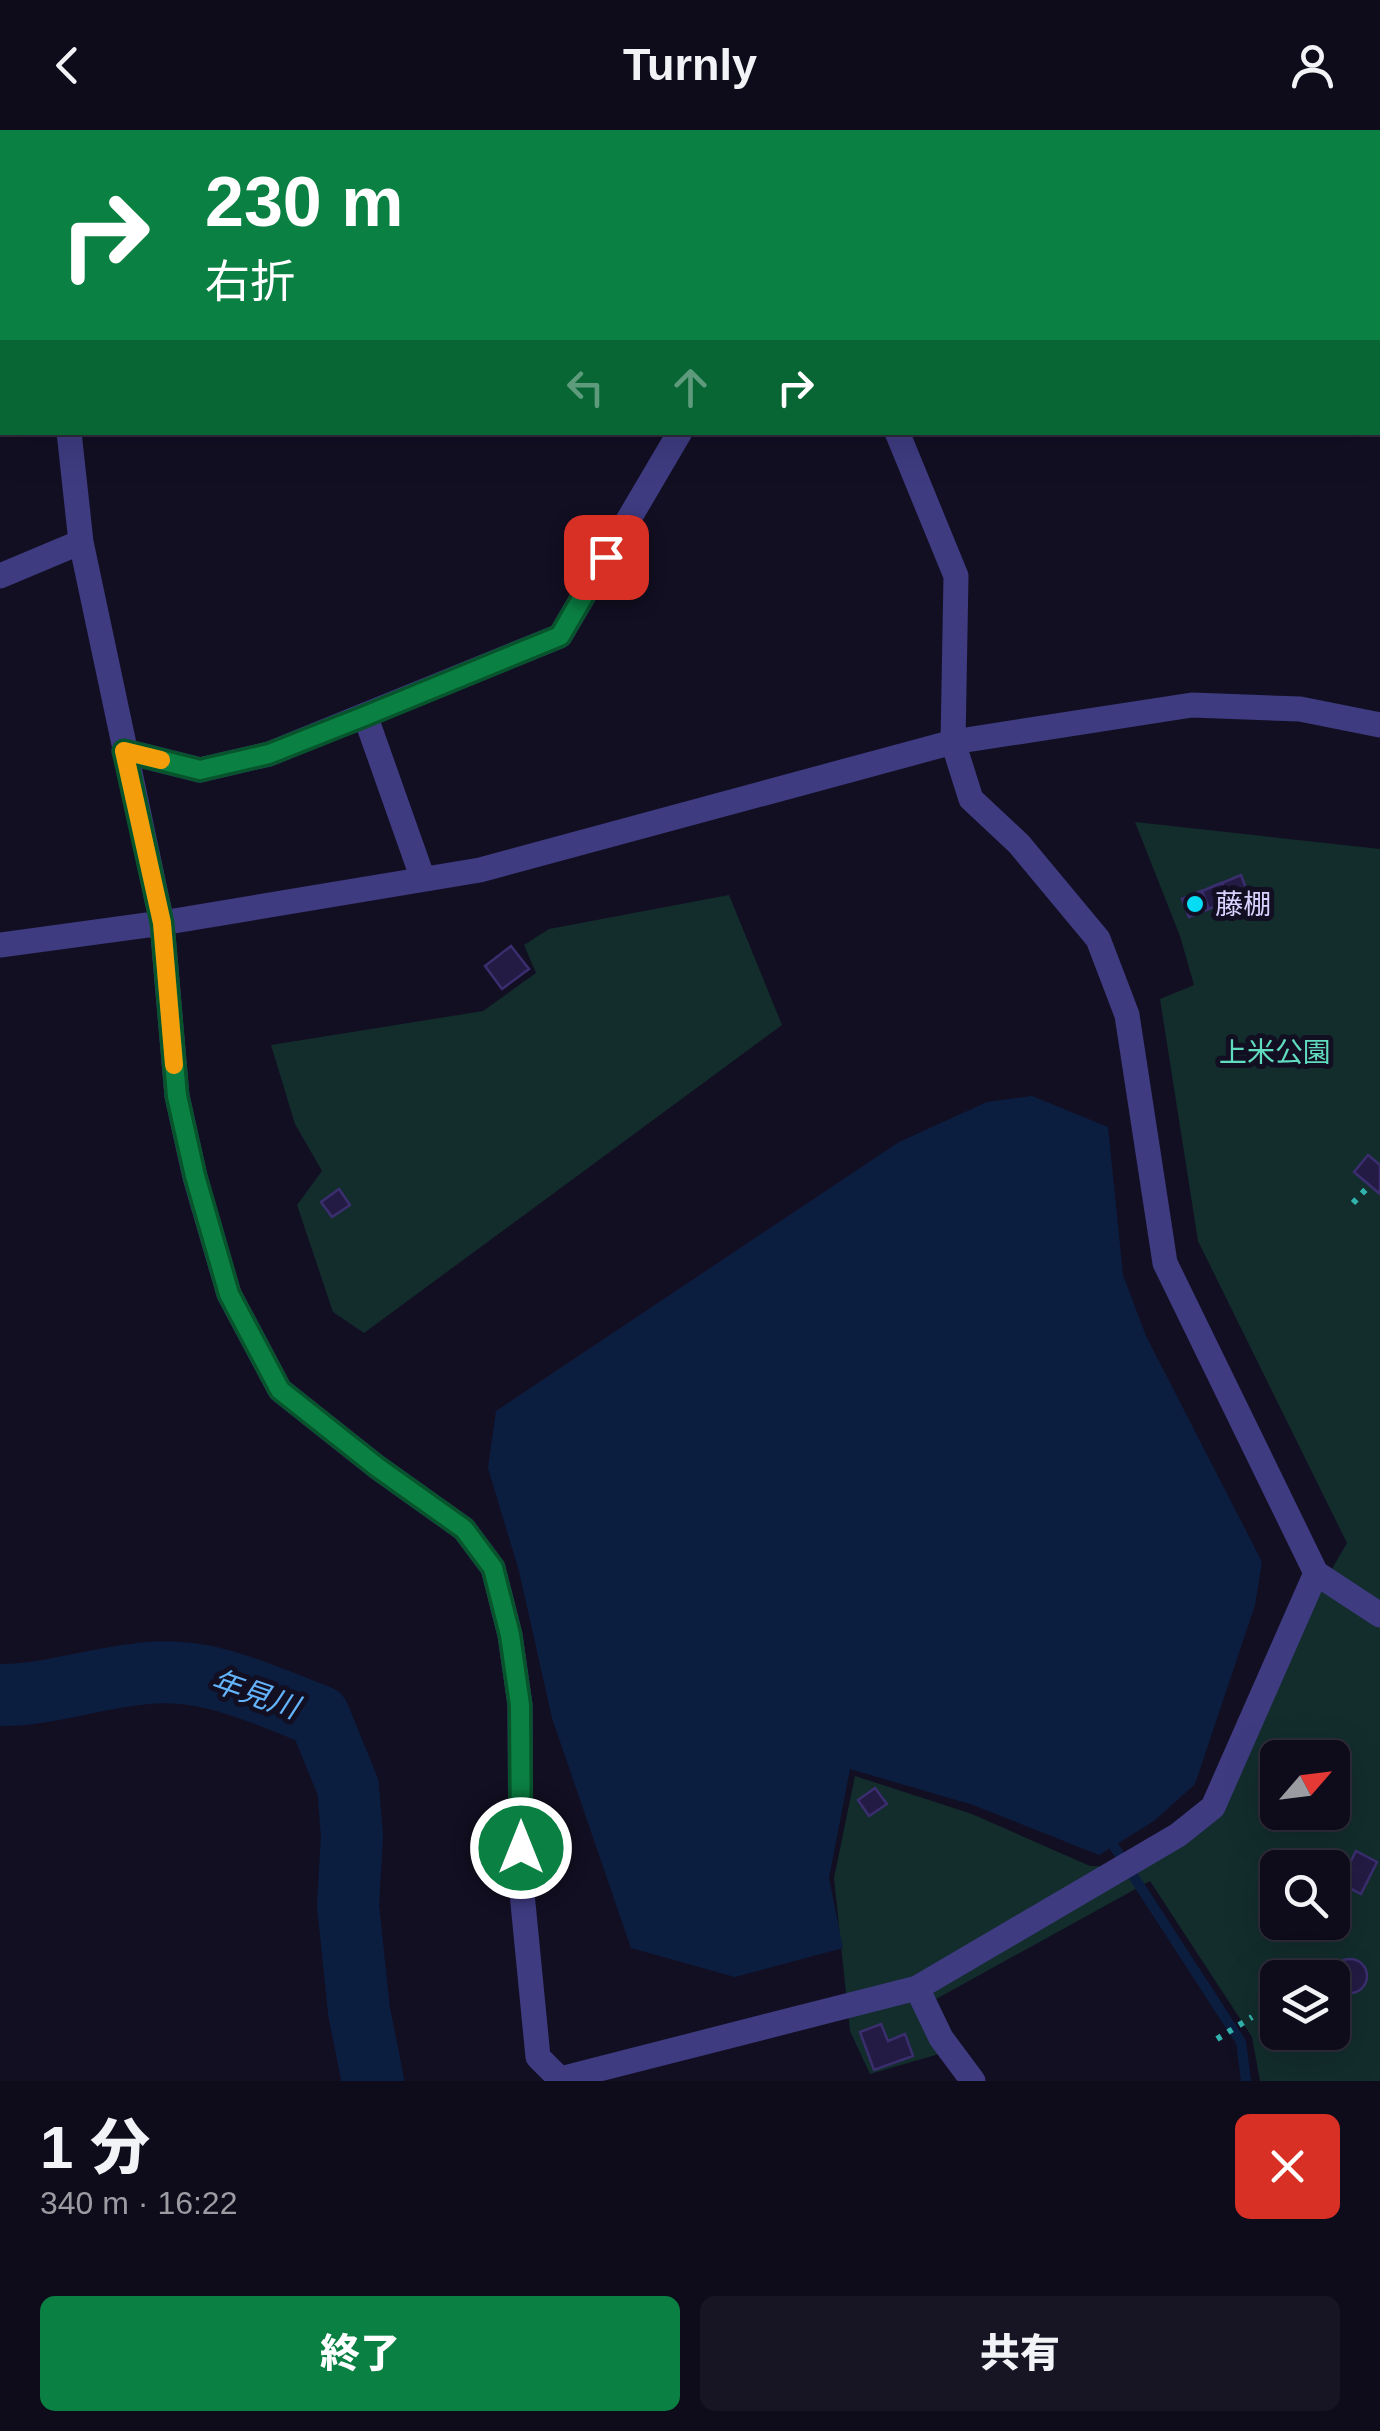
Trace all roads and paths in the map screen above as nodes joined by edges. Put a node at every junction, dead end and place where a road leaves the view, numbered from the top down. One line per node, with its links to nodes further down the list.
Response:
1 (69, 435): 4 (street)
2 (678, 435): 6 (street)
3 (898, 435): 8 (street)
4 (81, 542): 5 (street); 9 (street)
5 (0, 576)
6 (365, 716): 9 (street); 10 (street)
7 (1380, 724): 8 (street)
8 (953, 742): 10 (street); 15 (street)
9 (124, 751): 11 (street)
10 (424, 879): 11 (street)
11 (162, 923): 12 (street); 17 (street)
12 (0, 945)
13 (1370, 1185): 14 (path)
14 (1353, 1202)
15 (1316, 1572): 16 (street); 17 (street)
16 (1380, 1615)
17 (917, 1988): 20 (street)
18 (1252, 2017): 19 (path)
19 (1217, 2040)
20 (973, 2081)

